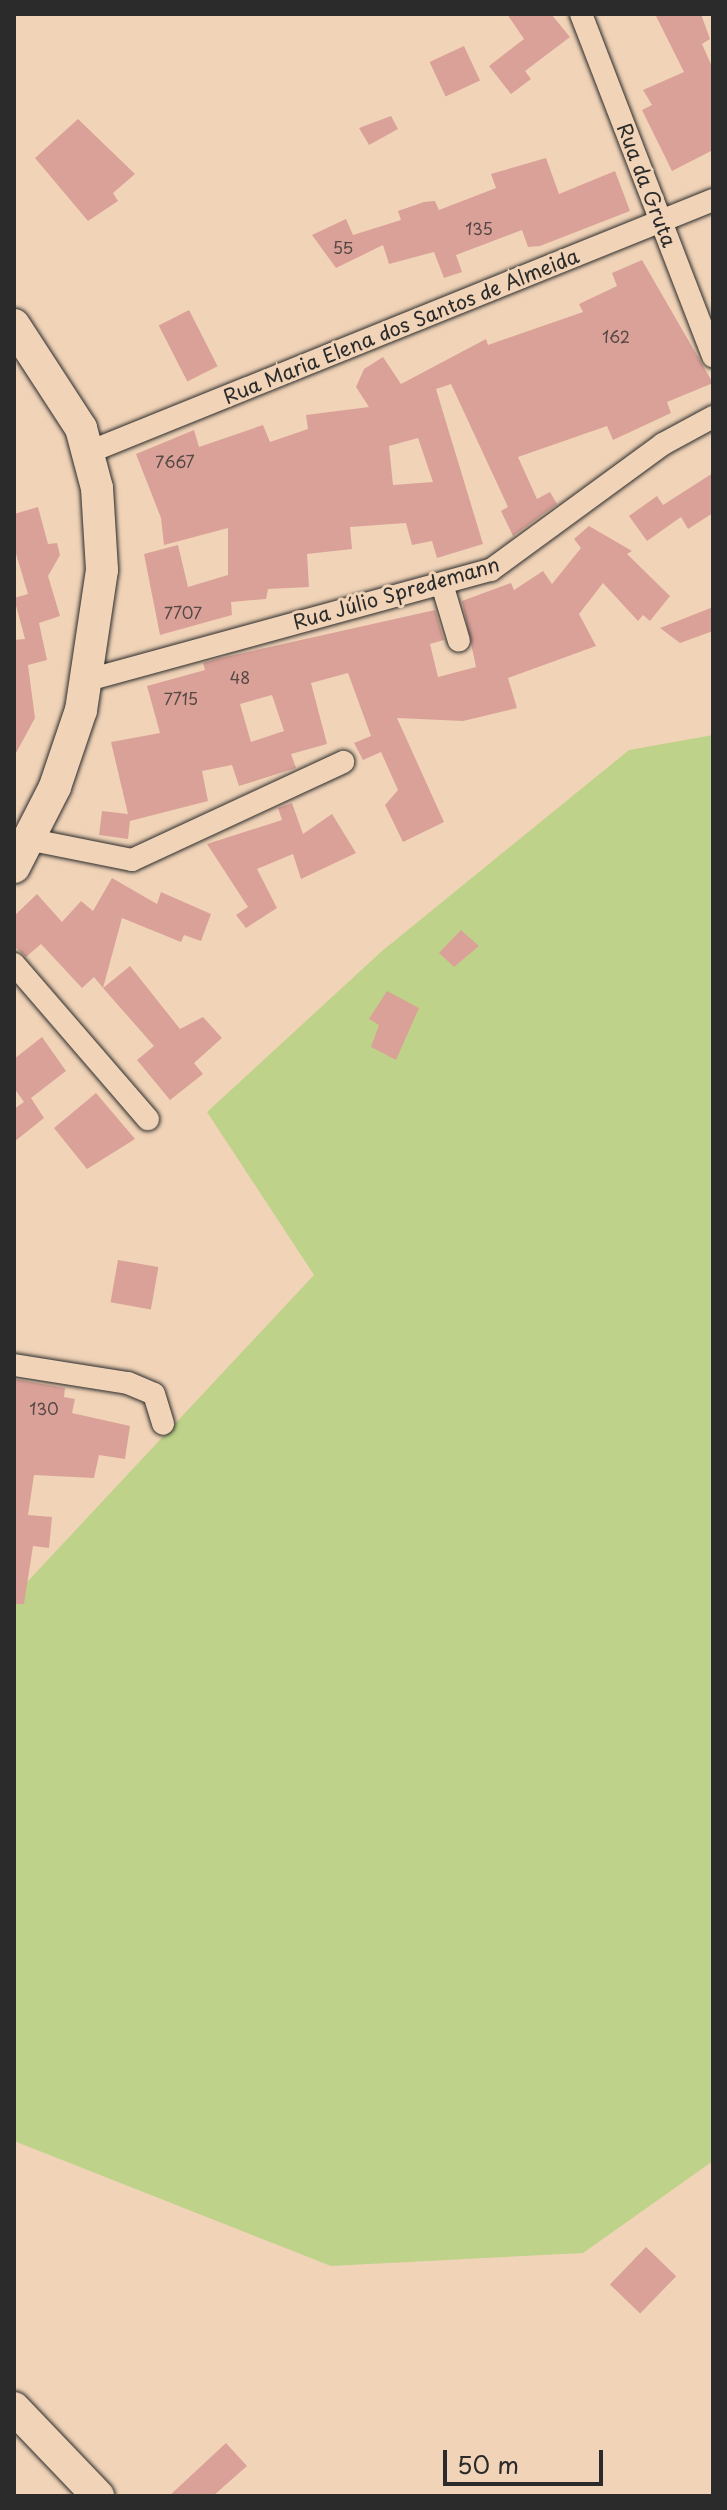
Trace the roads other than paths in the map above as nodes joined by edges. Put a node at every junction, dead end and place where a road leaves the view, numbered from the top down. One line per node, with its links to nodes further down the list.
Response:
1 (581, 14): 3 (street, Rua da Gruta)
2 (713, 200): 3 (street, Rua Maria Elena dos Santos de Almeida)
3 (661, 221): 5 (street, Rua da Gruta); 7 (street, Rua Maria Elena dos Santos de Almeida)
4 (14, 325): 7 (main road)
5 (713, 356)
6 (713, 417): 8 (street, Rua Júlio Spredemann)
7 (89, 452): 10 (main road)
8 (442, 584): 9 (street); 10 (street, Rua Júlio Spredemann)
9 (459, 641)
10 (88, 680): 12 (main road)
11 (343, 762): 12 (street)
12 (32, 840): 13 (main road)
13 (14, 867)
14 (14, 964): 15 (street)
15 (148, 1119)
16 (14, 1365): 17 (street)
17 (163, 1424)
18 (14, 2408): 19 (main road)
19 (98, 2496)

